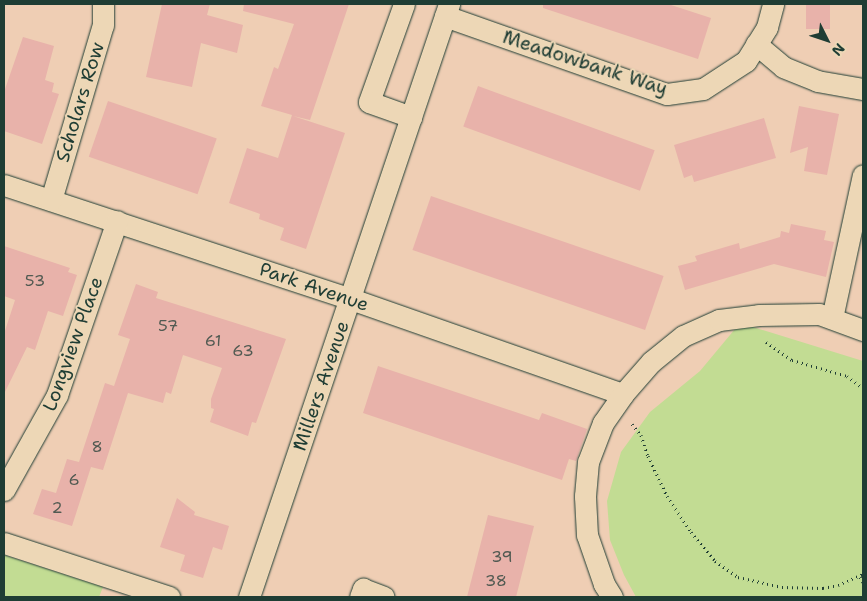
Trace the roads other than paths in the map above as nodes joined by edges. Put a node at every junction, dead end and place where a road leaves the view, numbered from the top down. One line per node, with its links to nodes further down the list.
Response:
1 (103, 4): 10 (street, Scholars Row)
2 (404, 4): 7 (street)
3 (773, 4): 5 (street, Meadowbank Way)
4 (447, 10): 5 (street, Meadowbank Way); 7 (street, Millers Avenue)
5 (756, 44): 6 (street)
6 (863, 89)
7 (412, 117): 12 (street, Millers Avenue)
8 (863, 175): 13 (street)
9 (4, 184): 10 (street, Park Avenue)
10 (51, 200): 11 (street, Park Avenue)
11 (118, 221): 12 (street, Park Avenue); 16 (street, Longview Place)
12 (351, 299): 15 (street, Park Avenue); 19 (street, Millers Avenue)
13 (832, 318): 14 (street); 15 (street)
14 (863, 330)
15 (623, 394): 22 (street)
16 (4, 490)
17 (4, 544): 18 (street)
18 (170, 597)
19 (248, 597)
20 (360, 597): 21 (street)
21 (384, 597)
22 (612, 597)

